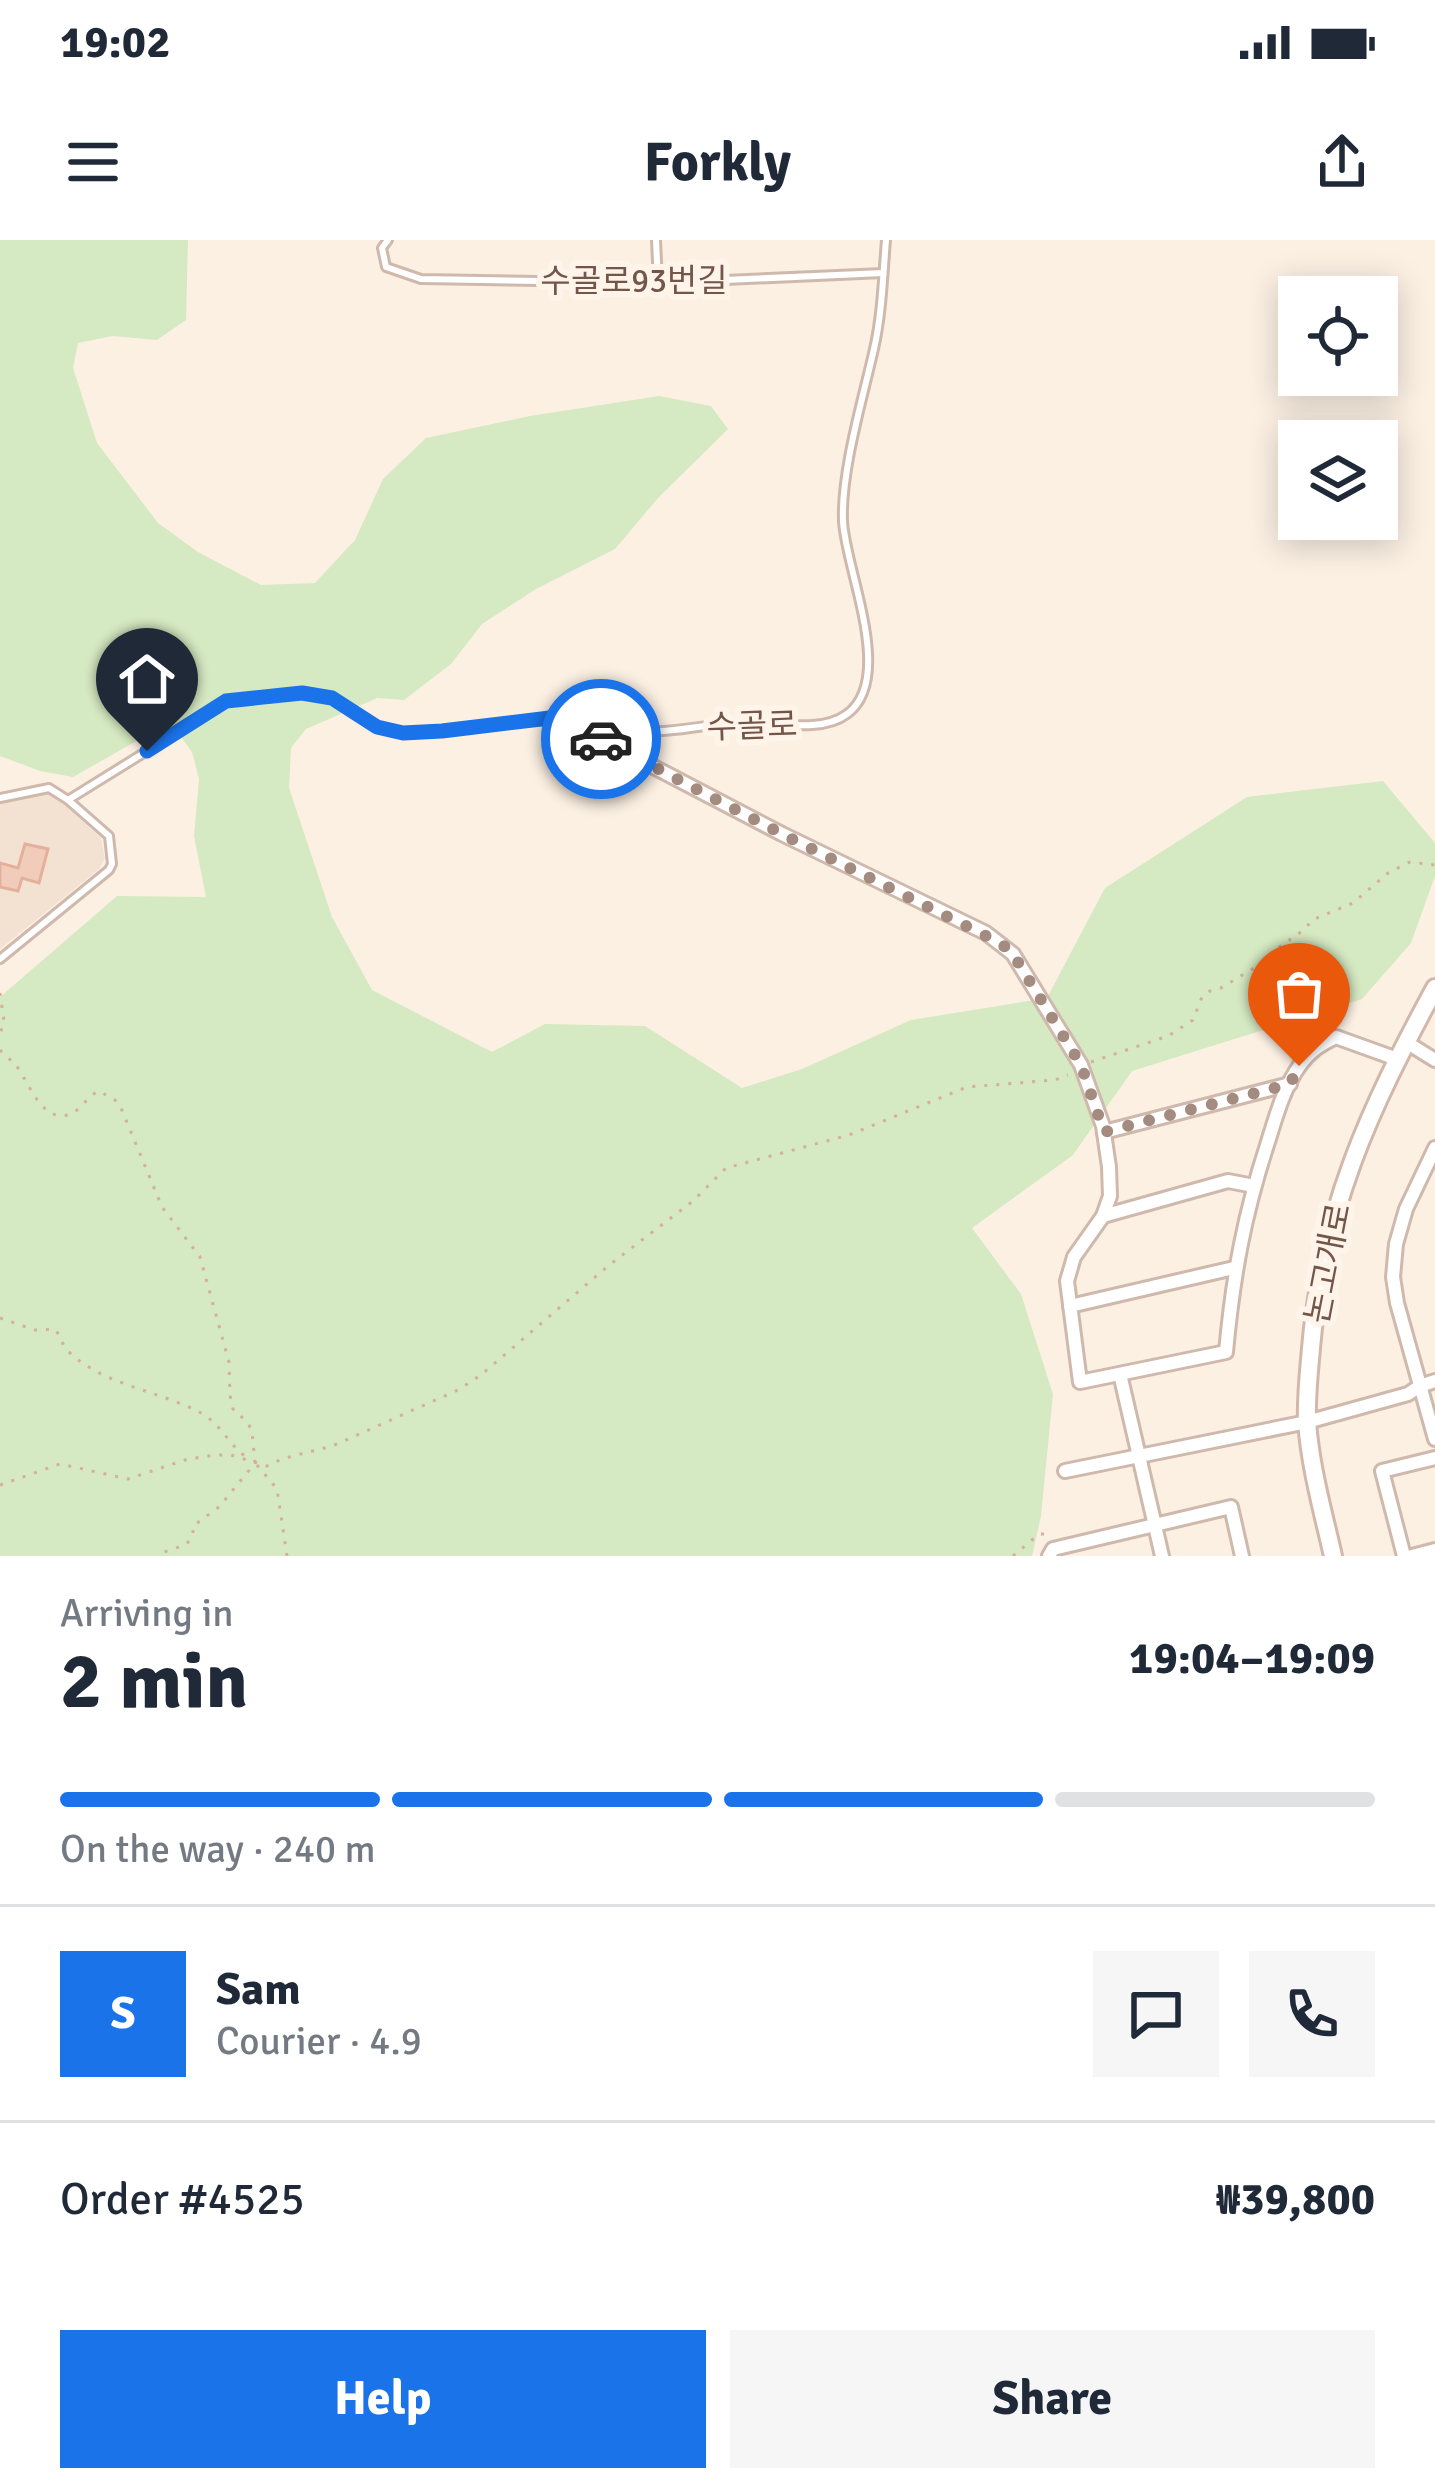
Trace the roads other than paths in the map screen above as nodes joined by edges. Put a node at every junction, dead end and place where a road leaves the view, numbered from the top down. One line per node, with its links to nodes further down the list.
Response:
1 (388, 240): 5 (lane, 수골로93번길)
2 (656, 240): 5 (lane)
3 (886, 240): 4 (lane, 수골로)
4 (883, 273): 5 (lane, 수골로93번길); 6 (lane, 수골로)
5 (658, 284)
6 (558, 717): 8 (lane, 수골로); 15 (street)
7 (0, 798): 8 (lane)
8 (68, 800): 9 (lane)
9 (0, 959)
10 (1435, 988): 11 (main road, 논고개로)
11 (1406, 1042): 12 (main road, 논고개로); 13 (street)
12 (1397, 1059): 14 (street); 26 (main road, 논고개로)
13 (1435, 1060)
14 (1290, 1084): 15 (street); 18 (street)
15 (1104, 1132): 20 (street)
16 (1435, 1148): 17 (street)
17 (1420, 1179): 19 (street); 25 (street)
18 (1254, 1186): 20 (street); 21 (street)
19 (1435, 1187)
20 (1103, 1216): 22 (street)
21 (1234, 1268): 22 (street); 23 (street)
22 (1070, 1306): 23 (street)
23 (1120, 1374): 28 (street)
24 (1435, 1381): 25 (street)
25 (1420, 1385): 26 (street); 27 (street)
26 (1307, 1422): 28 (street); 37 (main road, 논고개로)
27 (1435, 1439)
28 (1139, 1457): 30 (street); 31 (street)
29 (1435, 1458): 38 (street)
30 (1065, 1471)
31 (1155, 1526): 32 (street); 35 (street); 36 (street)
32 (1082, 1549): 34 (street)
33 (1435, 1550): 38 (street)
34 (1051, 1552)
35 (1162, 1556)
36 (1243, 1556)
37 (1334, 1556)
38 (1408, 1556)

